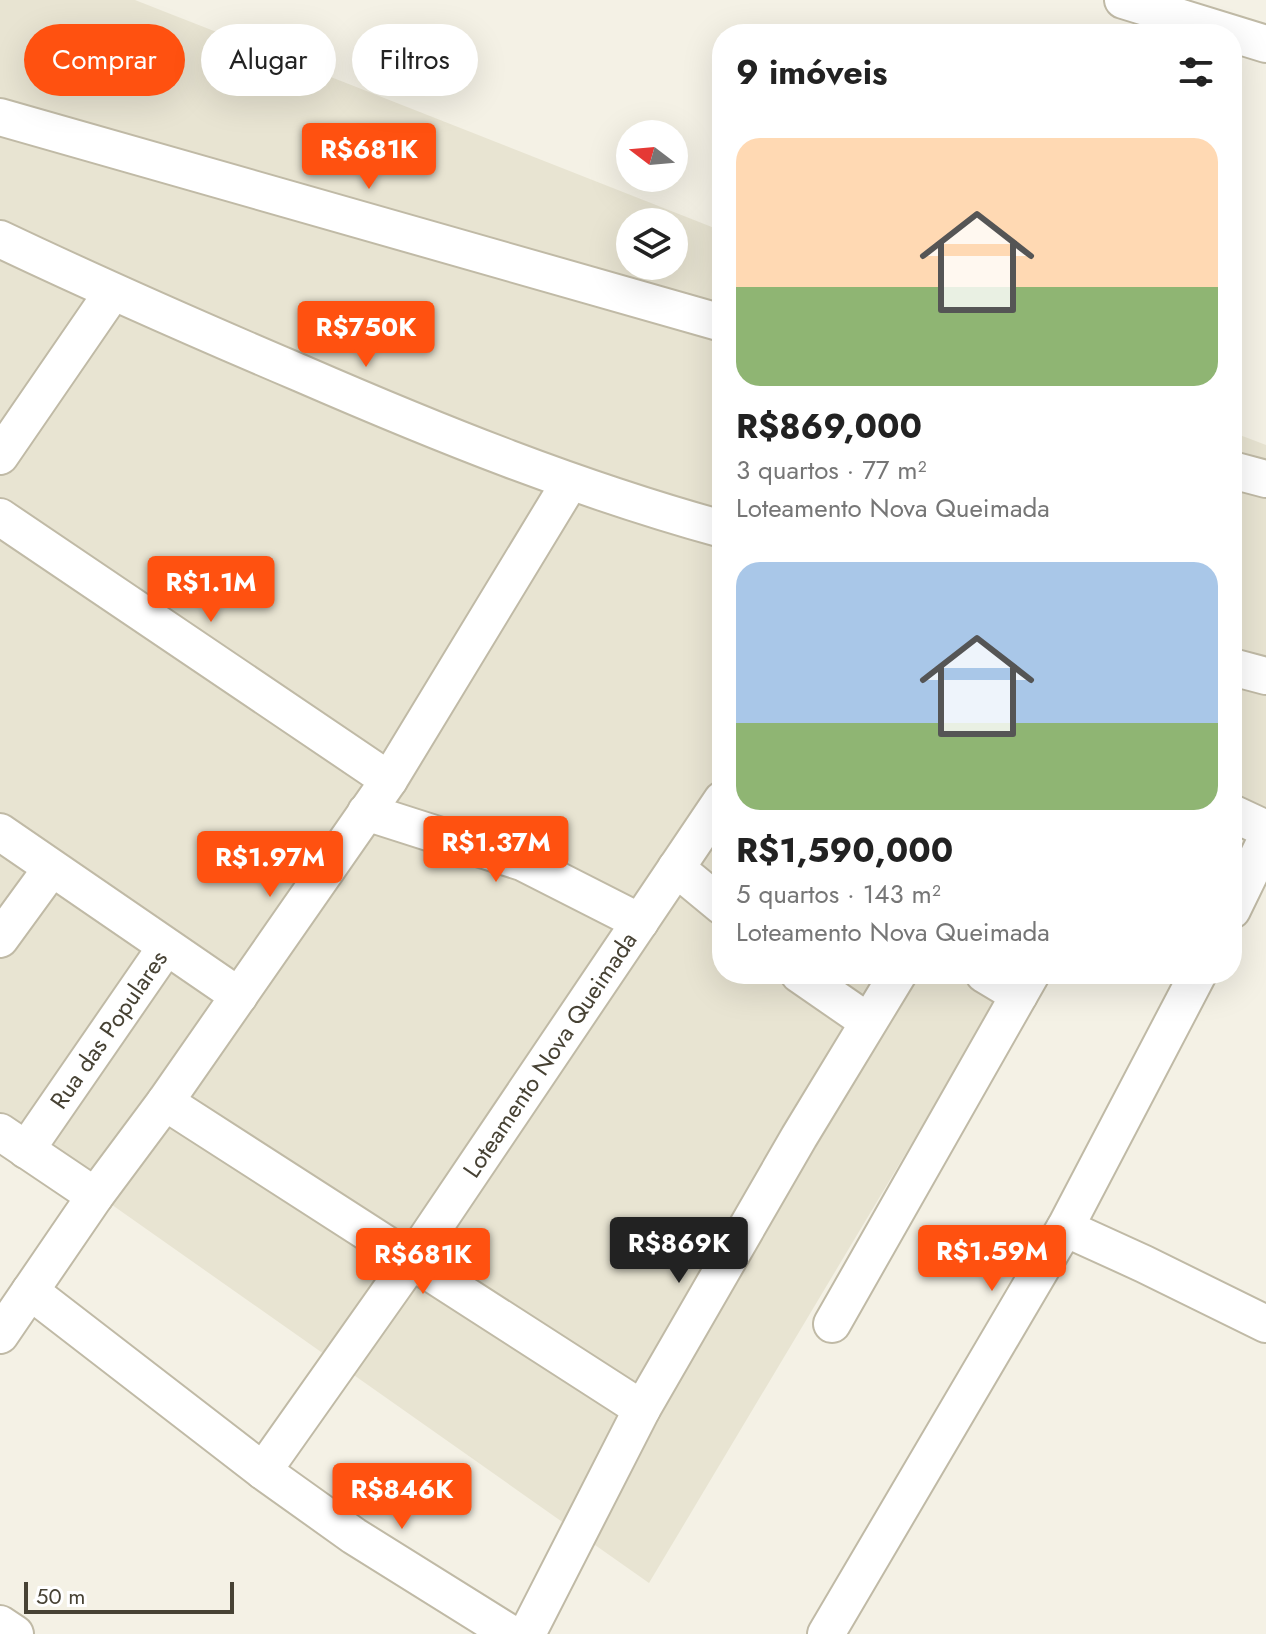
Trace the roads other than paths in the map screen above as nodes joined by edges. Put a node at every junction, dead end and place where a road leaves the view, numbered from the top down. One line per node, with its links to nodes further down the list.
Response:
1 (1123, 0): 2 (street)
2 (1201, 24)
3 (1242, 37): 4 (street)
4 (1266, 44)
5 (0, 117): 8 (street)
6 (0, 239): 7 (street)
7 (112, 293): 9 (street); 12 (street)
8 (712, 320)
9 (0, 456)
10 (1242, 473): 11 (street)
11 (1266, 479)
12 (570, 482): 14 (street); 17 (street)
13 (0, 517): 17 (street)
14 (712, 533)
15 (1242, 670): 16 (street)
16 (1266, 676)
17 (389, 780): 18 (street)
18 (366, 812): 27 (street); 34 (street)
19 (712, 815): 23 (street, Loteamento Nova Queimada)
20 (1242, 824): 22 (street)
21 (0, 832): 24 (street, Rua das Populares)
22 (1264, 848): 25 (street)
23 (676, 868): 26 (street); 27 (street, Loteamento Nova Queimada)
24 (51, 869): 28 (street); 29 (street, Rua das Populares)
25 (1242, 891)
26 (712, 898)
27 (640, 922): 40 (street, Loteamento Nova Queimada)
28 (0, 939)
29 (166, 947): 34 (street); 37 (street, Rua das Populares)
30 (813, 984): 35 (street)
31 (891, 984): 35 (street)
32 (1025, 984): 42 (street)
33 (1193, 984): 39 (street)
34 (239, 996): 36 (street)
35 (867, 1021): 45 (street)
36 (165, 1102): 38 (street); 40 (street)
37 (13, 1141): 38 (street, Rua das Populares)
38 (95, 1196): 41 (street)
39 (1065, 1228): 43 (street); 51 (street)
40 (412, 1260): 45 (street); 46 (street, Loteamento Nova Queimada)
41 (30, 1291): 44 (street); 46 (street)
42 (832, 1324)
43 (1266, 1324)
44 (0, 1335)
45 (642, 1409): 50 (street)
46 (263, 1471): 49 (street)
47 (0, 1624): 48 (street)
48 (15, 1634)
49 (511, 1634)
50 (527, 1634)
51 (826, 1634)

